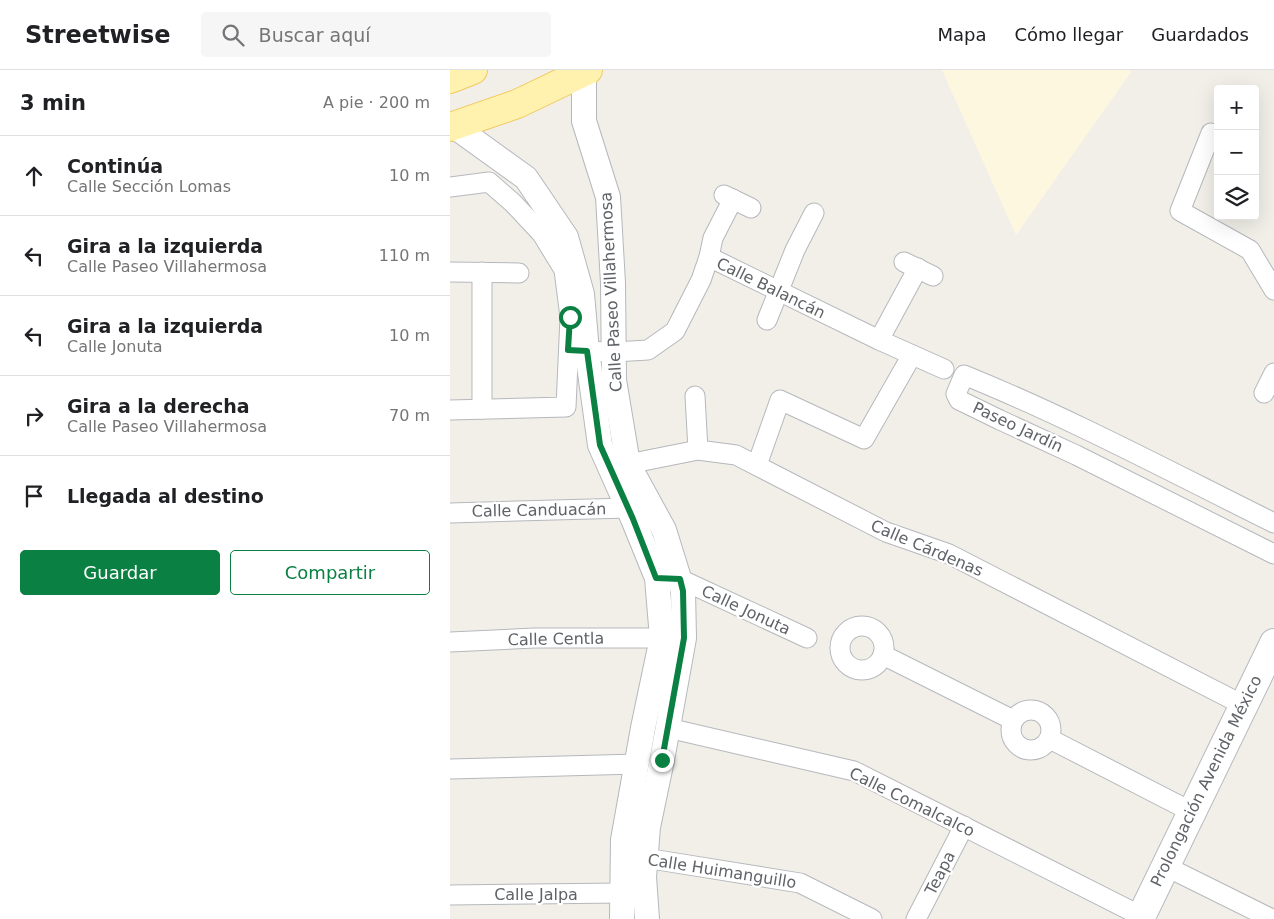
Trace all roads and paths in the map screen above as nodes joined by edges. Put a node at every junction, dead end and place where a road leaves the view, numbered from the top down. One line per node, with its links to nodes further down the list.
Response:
1 (474, 70): 3 (main road)
2 (586, 71): 4 (main road); 19 (street, Calle Paseo Villahermosa)
3 (450, 79)
4 (452, 126): 18 (street, Calle Paseo Villahermosa)
5 (1211, 133): 14 (street)
6 (450, 187): 18 (street)
7 (751, 208): 9 (street)
8 (814, 213): 15 (street)
9 (709, 258): 15 (street, Calle Balancán); 19 (street, Calle Balancán)
10 (918, 269): 17 (street)
11 (450, 272): 12 (street)
12 (482, 272): 13 (street); 26 (street)
13 (519, 273)
14 (1274, 290)
15 (779, 291): 16 (street); 17 (street, Calle Balancán)
16 (767, 320)
17 (879, 340): 20 (street, Calle Balancán)
18 (578, 351): 19 (street, Calle Balancán); 26 (street); 37 (street, Calle Paseo Villahermosa)
19 (614, 352): 33 (street, Calle Paseo Villahermosa)
20 (912, 355): 21 (street, Calle Balancán); 34 (street)
21 (944, 369)
22 (1274, 373): 23 (street)
23 (1264, 393)
24 (1012, 394): 28 (street); 28 (street, Paseo Jardín); 29 (street, Paseo Jardín)
25 (695, 396): 30 (street)
26 (482, 409): 27 (street)
27 (450, 410)
28 (1000, 420): 31 (street, Paseo Jardín)
29 (1087, 430): 31 (street); 32 (street, Paseo Jardín)
30 (698, 450): 33 (street, Calle Cárdenas); 34 (street, Calle Cárdenas)
31 (1076, 455): 35 (street, Paseo Jardín)
32 (1151, 461): 35 (street); 36 (street, Paseo Jardín)
33 (628, 464): 43 (street, Calle Paseo Villahermosa)
34 (757, 464): 49 (street, Calle Cárdenas)
35 (1139, 486): 38 (street, Paseo Jardín)
36 (1204, 488): 38 (street); 40 (street, Paseo Jardín)
37 (628, 508): 39 (street, Calle Canduacán); 42 (street, Calle Paseo Villahermosa)
38 (1190, 512): 41 (street, Paseo Jardín)
39 (450, 513)
40 (1274, 523)
41 (1274, 554)
42 (656, 578): 43 (street, Calle Jonuta); 44 (street, Calle Paseo Villahermosa)
43 (680, 579): 45 (street, Calle Jonuta); 51 (street, Calle Paseo Villahermosa)
44 (662, 638): 46 (street, Calle Centla); 53 (street, Calle Paseo Villahermosa)
45 (807, 638)
46 (450, 642)
47 (1274, 643): 49 (main road, Prolongación Avenida México)
48 (883, 655): 50 (street)
49 (1243, 705): 55 (main road, Prolongación Avenida México)
50 (1013, 720): 52 (street); 52 (street)
51 (668, 728): 56 (street, Calle Comalcalco); 57 (street, Calle Paseo Villahermosa)
52 (1050, 739): 55 (street)
53 (637, 764): 54 (street); 57 (street, Calle Paseo Villahermosa)
54 (450, 769)
55 (1192, 812): 58 (main road, Prolongación Avenida México)
56 (964, 826): 61 (street, Calle Comalcalco); 65 (street, Teapa)
57 (634, 858): 59 (street, Calle Paseo Villahermosa); 63 (street, Calle Paseo Villahermosa); 64 (street, Calle Huimanguillo)
58 (1165, 866): 61 (main road, Prolongación Avenida México); 66 (street)
59 (622, 893): 60 (street, Calle Jalpa); 62 (street, Calle Paseo Villahermosa)
60 (450, 895)
61 (1140, 917)
62 (622, 919)
63 (647, 919)
64 (872, 919)
65 (916, 919)
66 (1272, 919)

